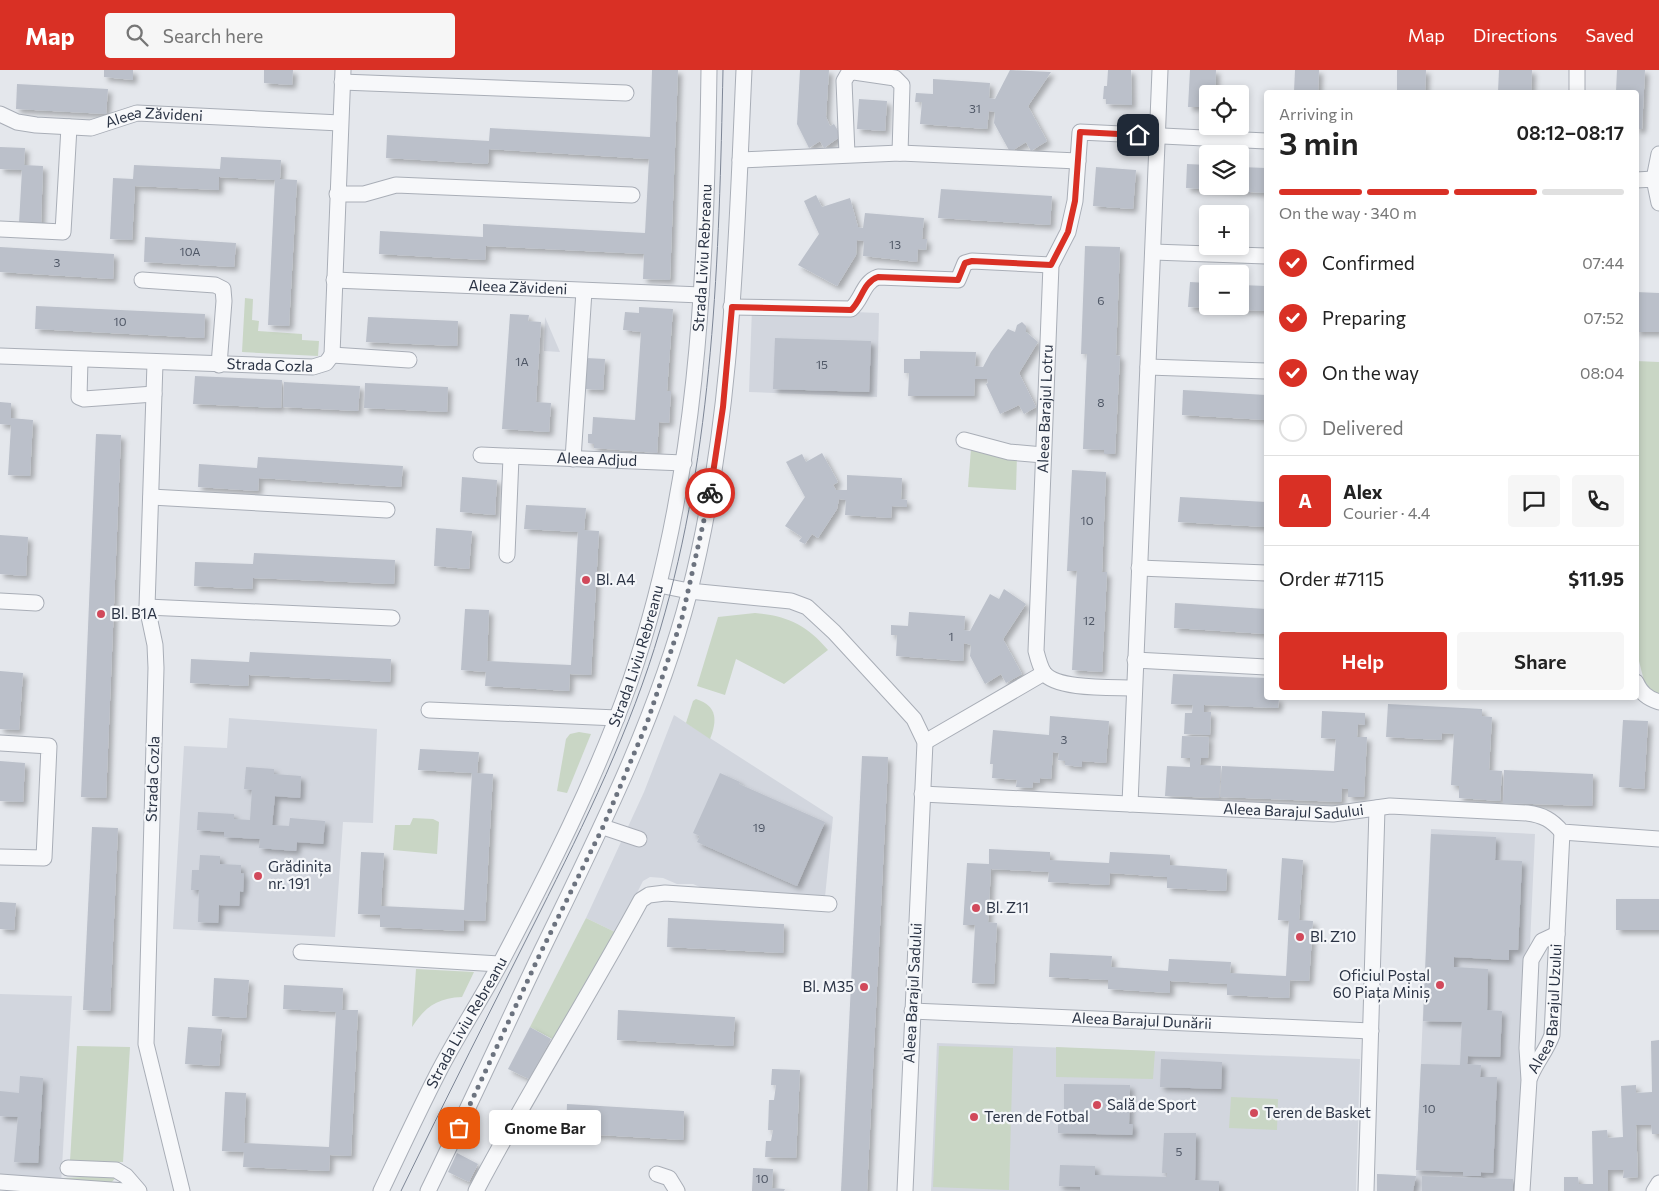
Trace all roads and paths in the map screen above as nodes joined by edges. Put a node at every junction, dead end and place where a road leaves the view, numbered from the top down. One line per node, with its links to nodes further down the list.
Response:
1 (709, 70): 30 (street, Strada Liviu Rebreanu)
2 (744, 70): 16 (street, Strada Liviu Rebreanu)
3 (1160, 70): 11 (street)
4 (1577, 70): 6 (street)
5 (343, 76): 7 (street); 9 (street)
6 (1577, 90)
7 (626, 93)
8 (0, 114): 10 (street, Aleea Zăvideni)
9 (340, 123): 10 (street, Aleea Zăvideni); 20 (street)
10 (69, 128): 23 (street)
11 (1157, 136): 12 (street); 17 (street, Aleea Barajul Lotru); 24 (street)
12 (1264, 141)
13 (900, 153): 14 (street); 14 (street); 17 (street)
14 (847, 154): 16 (street)
15 (1659, 154): 18 (street)
16 (740, 160): 31 (street, Strada Liviu Rebreanu)
17 (1078, 161): 26 (street, Aleea Barajul Lotru)
18 (1654, 179): 19 (street); 22 (street)
19 (1639, 180)
20 (337, 194): 21 (street); 28 (street)
21 (632, 195)
22 (1659, 203)
23 (0, 229)
24 (1152, 252): 25 (street); 38 (street)
25 (1264, 256)
26 (1051, 265): 31 (street); 43 (street, Aleea Barajul Lotru)
27 (142, 280): 37 (street)
28 (334, 280): 29 (street, Aleea Zăvideni); 32 (street)
29 (584, 291): 30 (street, Aleea Zăvideni); 45 (street)
30 (701, 295): 46 (street, Strada Liviu Rebreanu)
31 (732, 307): 53 (street, Strada Liviu Rebreanu)
32 (332, 355): 35 (street, Strada Cozla); 37 (street, Strada Cozla)
33 (0, 356): 34 (street, Strada Cozla)
34 (80, 360): 36 (street, Strada Cozla); 40 (street)
35 (409, 360)
36 (155, 363): 37 (street, Strada Cozla); 40 (street, Strada Cozla)
37 (219, 365)
38 (1148, 367): 39 (street); 50 (street)
39 (1264, 371)
40 (154, 394): 47 (street, Strada Cozla)
41 (964, 440): 43 (street)
42 (481, 455): 44 (street, Aleea Adjud)
43 (1043, 455): 60 (street, Aleea Barajul Lotru)
44 (511, 457): 45 (street, Aleea Adjud); 49 (street)
45 (574, 459): 46 (street, Aleea Adjud)
46 (684, 463): 52 (street, Strada Liviu Rebreanu)
47 (151, 497): 48 (street); 56 (street, Strada Cozla)
48 (386, 510)
49 (507, 555)
50 (1139, 568): 51 (street); 58 (street)
51 (1264, 573)
52 (659, 585): 53 (street); 65 (street, Strada Liviu Rebreanu)
53 (689, 591): 66 (street); 71 (street, Strada Liviu Rebreanu)
54 (0, 601): 55 (street)
55 (36, 603)
56 (147, 607): 57 (street); 89 (street, Strada Cozla)
57 (392, 618)
58 (1135, 660): 59 (street); 61 (street)
59 (1264, 667)
60 (1044, 673): 61 (street); 66 (street)
61 (1134, 688): 69 (street)
62 (1639, 689): 63 (street)
63 (1659, 702)
64 (429, 710): 65 (street)
65 (616, 718): 79 (street, Strada Liviu Rebreanu)
66 (926, 742): 68 (street, Aleea Barajul Sadului)
67 (0, 743): 75 (street)
68 (922, 794): 69 (street, Aleea Barajul Sadului); 80 (street, Aleea Barajul Sadului)
69 (1130, 804): 70 (street, Aleea Barajul Sadului)
70 (1377, 808): 72 (street, Aleea Barajul Sadului); 81 (street)
71 (603, 827): 74 (street); 91 (street, Strada Liviu Rebreanu)
72 (1562, 832): 73 (street); 77 (street, Aleea Barajul Uzului)
73 (1659, 839)
74 (639, 840)
75 (0, 857)
76 (829, 904): 92 (street)
77 (1557, 934): 82 (street, Aleea Barajul Uzului); 82 (street, Aleea Barajul Uzului)
78 (301, 952): 79 (street)
79 (500, 964): 90 (street, Strada Liviu Rebreanu)
80 (912, 1011): 81 (street, Aleea Barajul Dunării); 94 (street, Aleea Barajul Sadului)
81 (1371, 1031): 95 (street)
82 (1529, 1080): 96 (street, Aleea Barajul Uzului)
83 (68, 1168): 88 (street)
84 (657, 1174): 93 (street)
85 (0, 1182): 87 (street)
86 (1659, 1183): 97 (street)
87 (125, 1191)
88 (139, 1191)
89 (182, 1191)
90 (381, 1191)
91 (428, 1191)
92 (476, 1191)
93 (677, 1191)
94 (905, 1191)
95 (1366, 1191)
96 (1522, 1191)
97 (1654, 1191)

